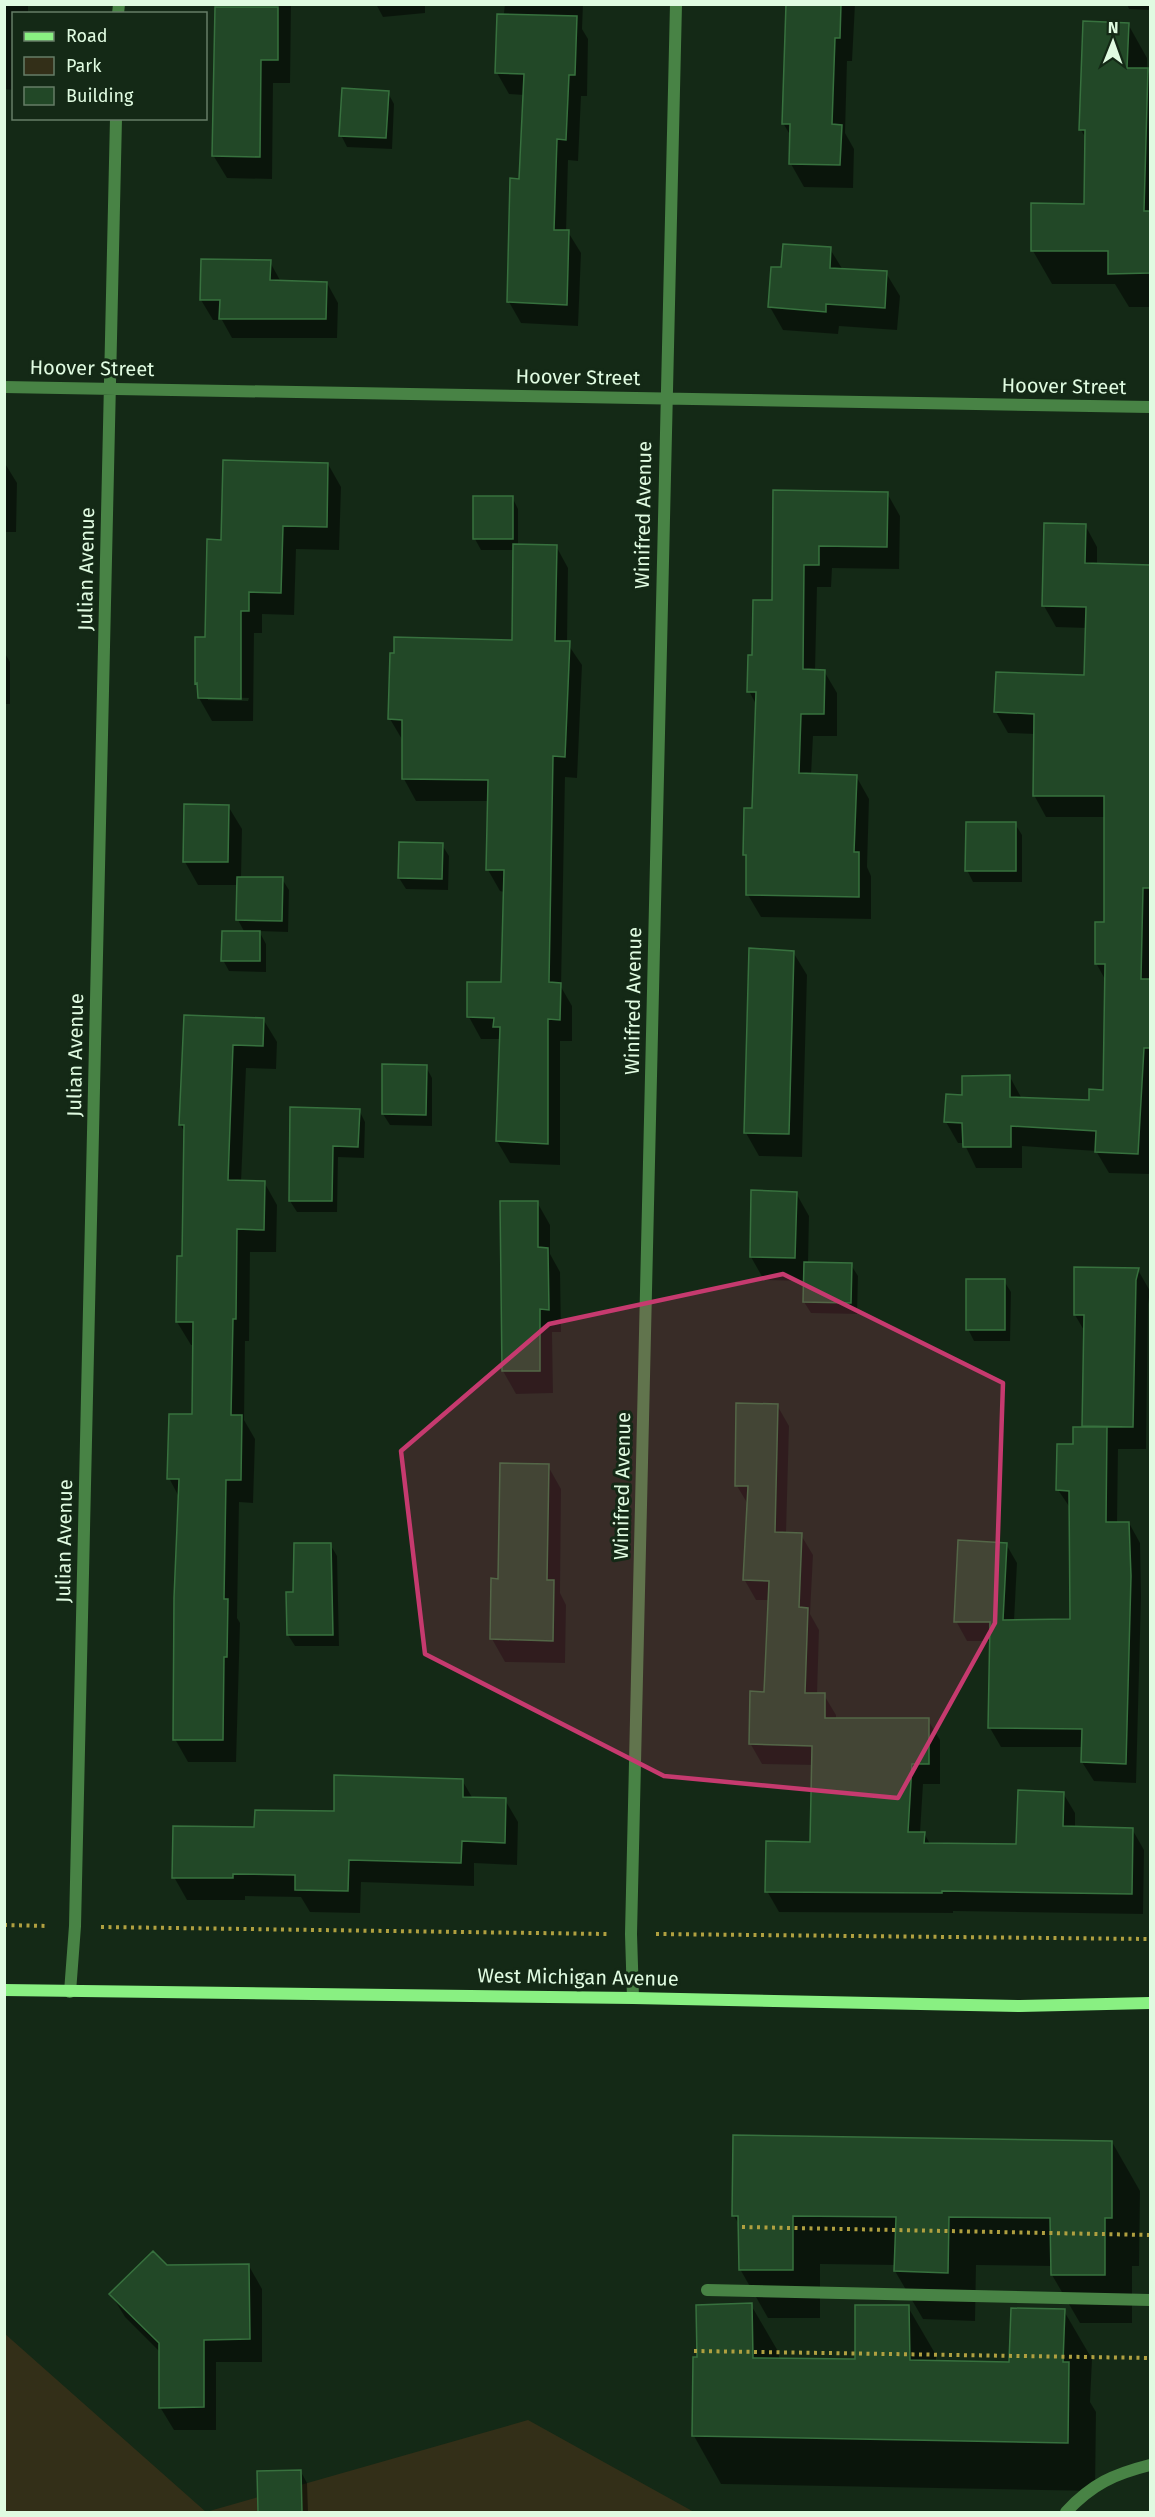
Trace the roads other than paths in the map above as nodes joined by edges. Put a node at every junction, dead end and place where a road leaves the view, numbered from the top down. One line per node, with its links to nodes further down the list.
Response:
1 (676, 4): 5 (street, Winifred Avenue)
2 (116, 120): 4 (street, Julian Avenue)
3 (4, 387): 4 (street, Hoover Street)
4 (109, 388): 5 (street, Hoover Street); 8 (street, Julian Avenue)
5 (666, 398): 6 (street, Hoover Street); 9 (street, Winifred Avenue)
6 (1150, 407)
7 (4, 1990): 8 (street, West Michigan Avenue)
8 (70, 1992): 9 (street, West Michigan Avenue)
9 (633, 1998): 10 (street, West Michigan Avenue)
10 (1150, 2002)
11 (707, 2290): 12 (street)
12 (1150, 2300)
13 (1150, 2465): 14 (street)
14 (1066, 2512)

